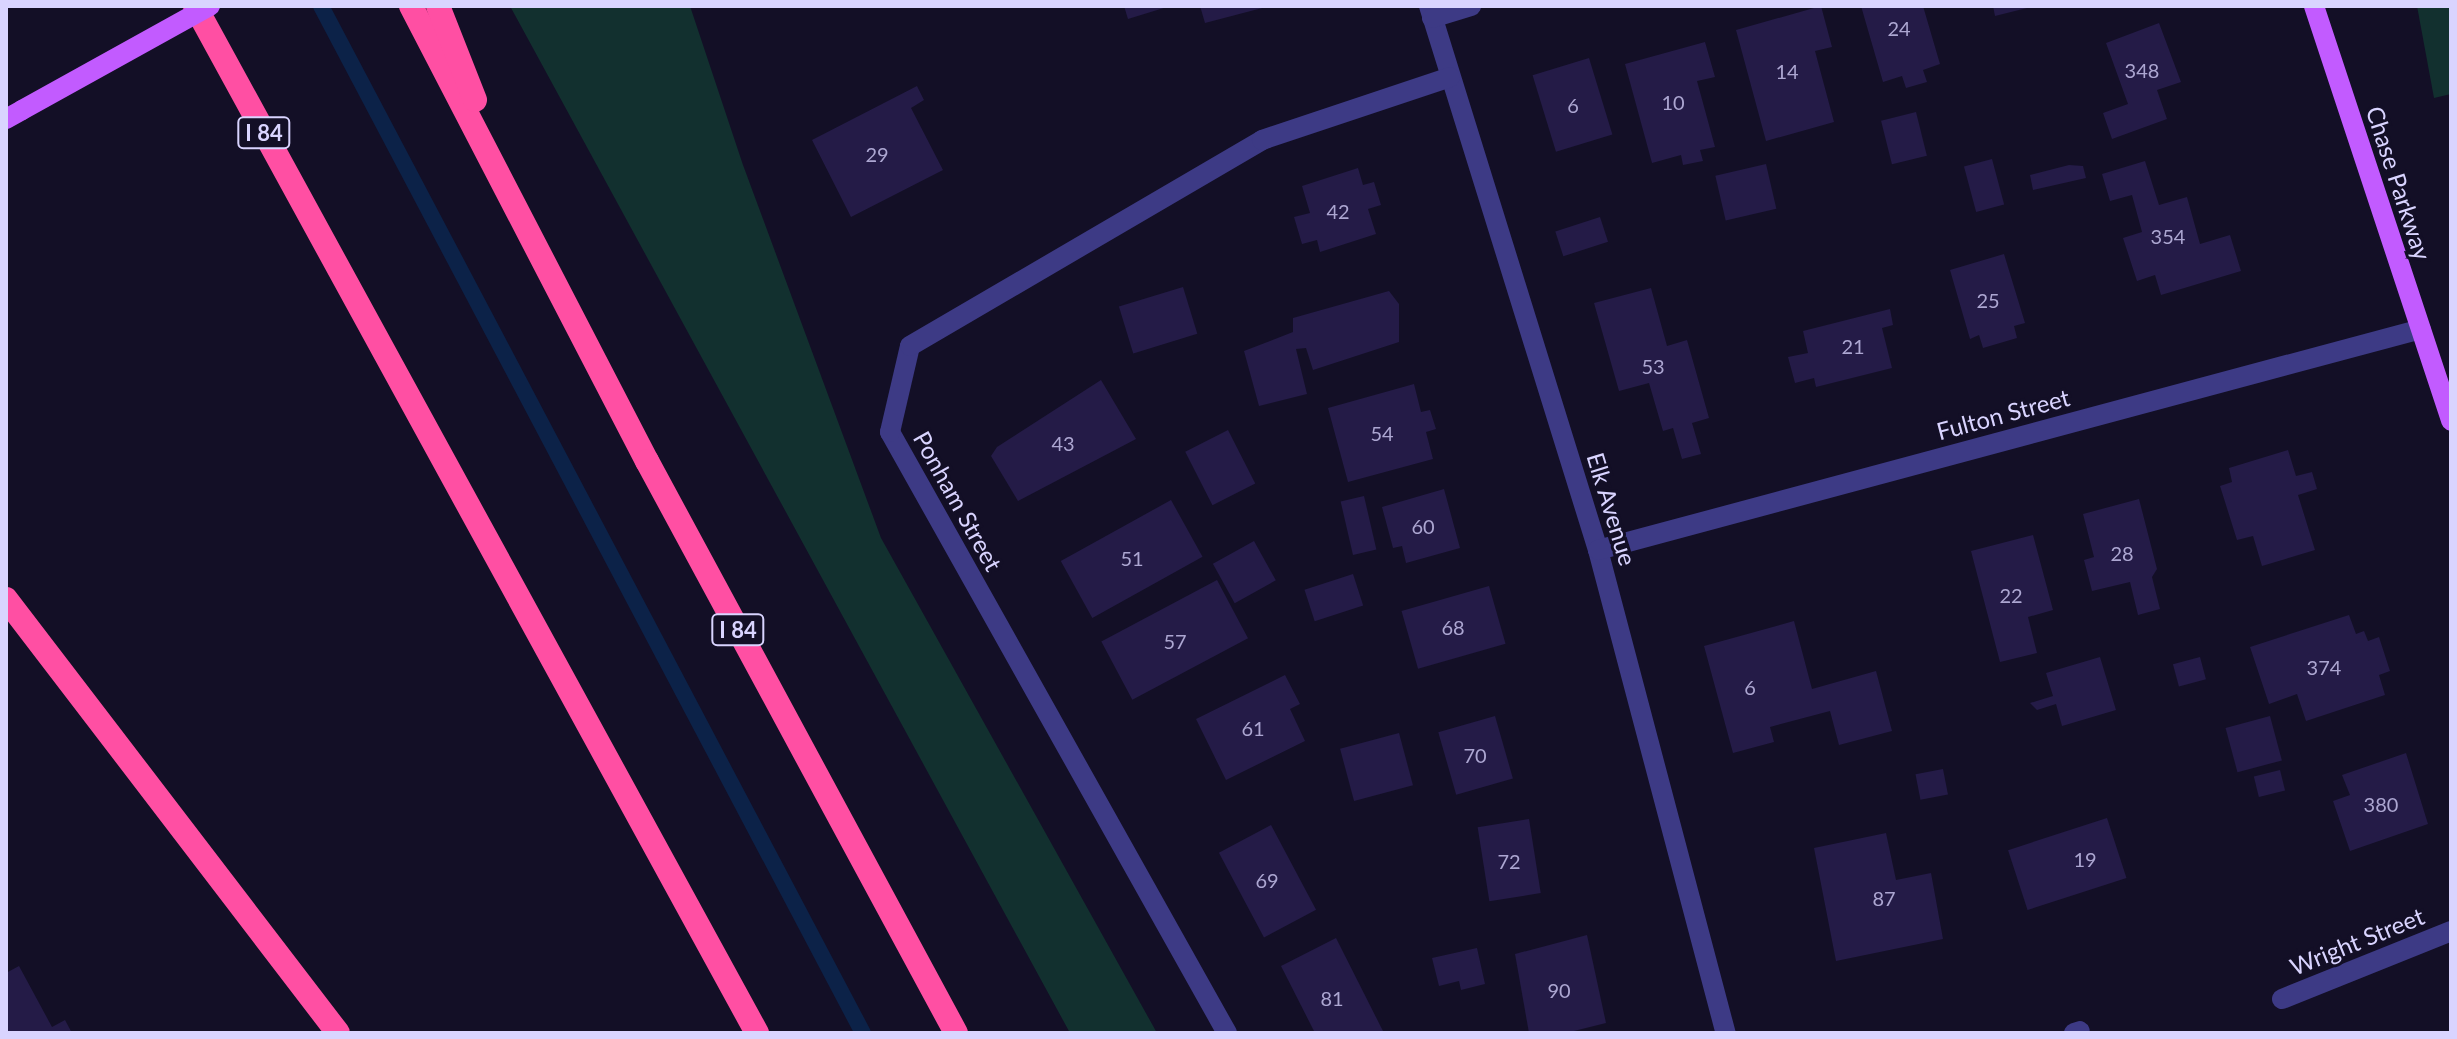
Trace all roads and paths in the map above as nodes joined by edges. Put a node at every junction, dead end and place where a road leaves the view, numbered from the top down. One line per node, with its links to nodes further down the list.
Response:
1 (178, 6): 12 (highway)
2 (195, 6): 12 (highway, I 84)
3 (210, 6): 10 (main road, bridge)
4 (411, 6): 11 (highway, I 84)
5 (438, 6): 11 (highway)
6 (1471, 6): 8 (street)
7 (2314, 6): 13 (main road, Chase Parkway)
8 (1430, 12): 9 (street, Elk Avenue)
9 (1450, 77): 15 (street, Elk Avenue); 22 (street, Ponham Street)
10 (14, 114)
11 (524, 225): 21 (highway, I 84)
12 (333, 259): 20 (highway, I 84)
13 (2421, 329): 14 (main road, Chase Parkway); 15 (street, Fulton Street)
14 (2451, 421)
15 (1598, 550): 23 (street, Elk Avenue)
16 (6, 599): 19 (highway)
17 (2451, 931): 18 (street, Wright Street)
18 (2282, 999)
19 (338, 1033)
20 (755, 1033)
21 (956, 1033)
22 (1227, 1033)
23 (1726, 1033)

